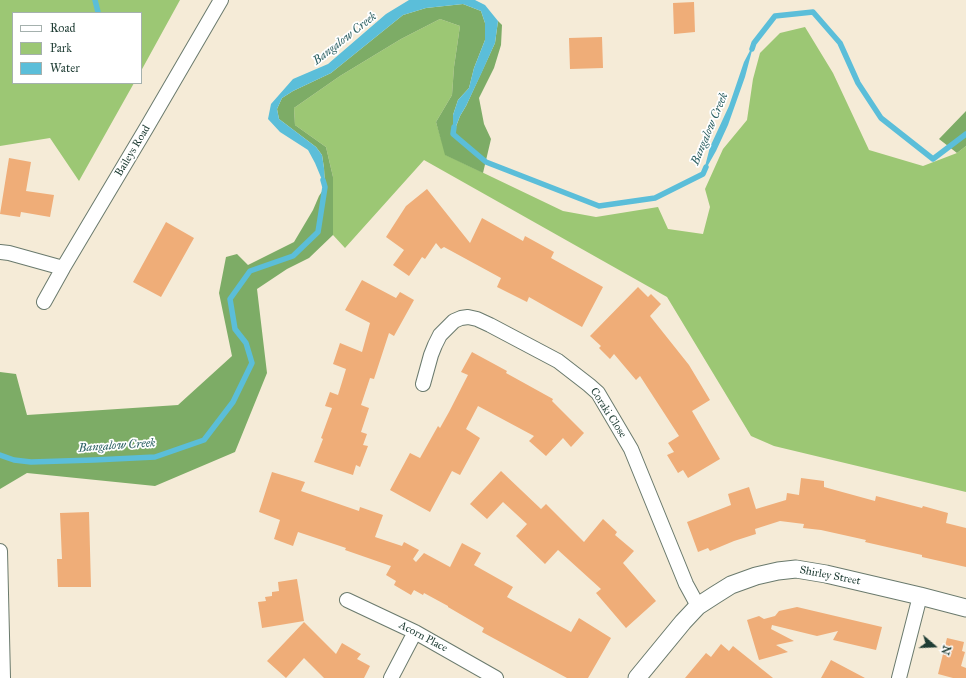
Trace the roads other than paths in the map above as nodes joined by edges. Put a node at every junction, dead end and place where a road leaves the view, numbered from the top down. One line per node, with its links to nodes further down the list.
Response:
1 (221, 0): 3 (street, Baileys Road)
2 (0, 252): 3 (street)
3 (63, 268): 4 (street, Baileys Road)
4 (44, 302)
5 (423, 384): 9 (street, Coraki Close)
6 (0, 551): 12 (street)
7 (920, 596): 9 (street, Shirley Street); 10 (street, Shirley Street); 16 (street)
8 (347, 600): 11 (street, Acorn Place)
9 (698, 606): 15 (street, Shirley Street)
10 (966, 608)
11 (416, 632): 13 (street); 14 (street, Acorn Place)
12 (3, 678)
13 (391, 678)
14 (496, 678)
15 (637, 678)
16 (899, 678)

